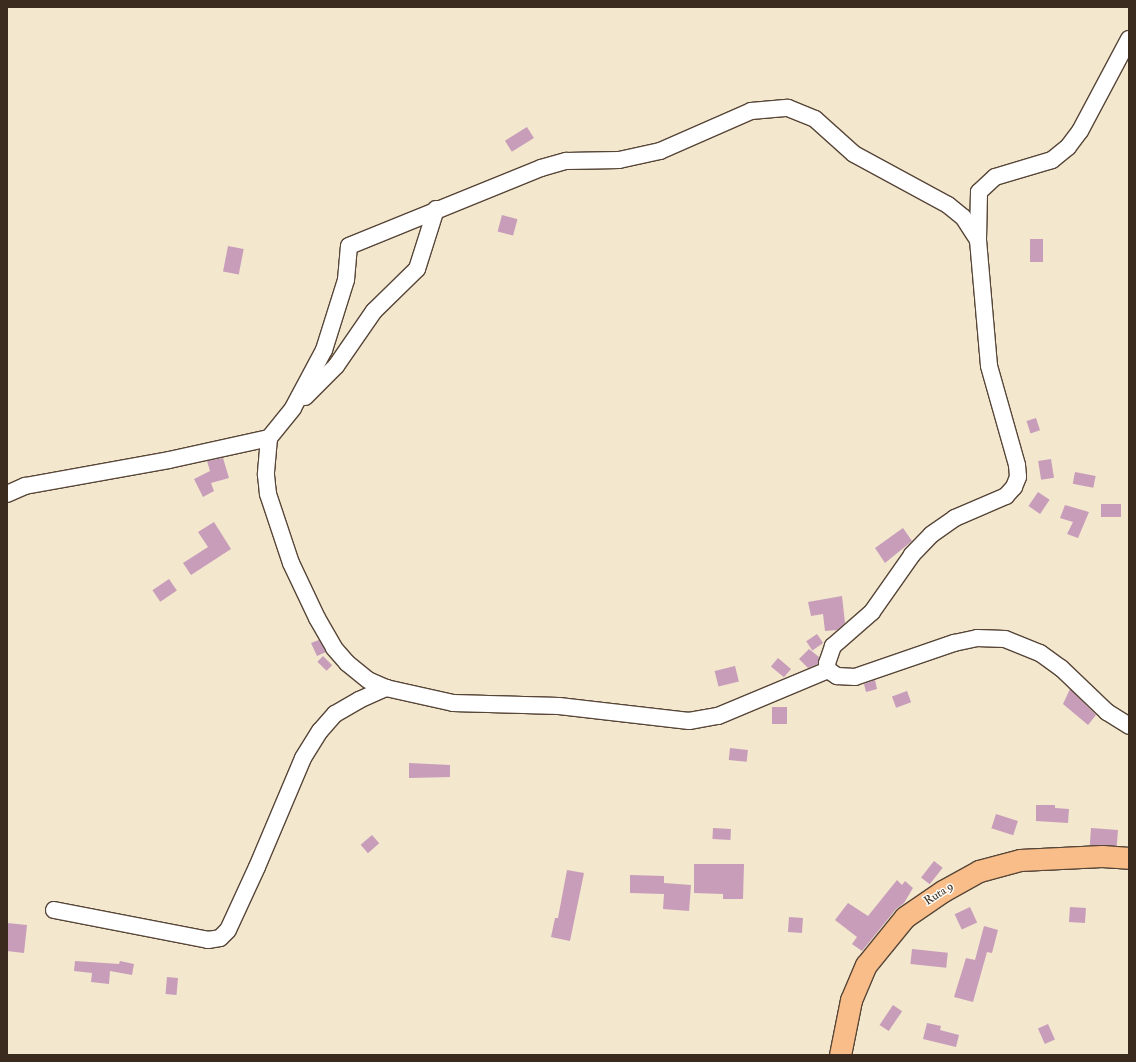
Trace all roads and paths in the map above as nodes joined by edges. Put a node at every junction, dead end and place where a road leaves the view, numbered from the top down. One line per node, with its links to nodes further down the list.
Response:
1 (1129, 38): 3 (street)
2 (436, 209): 3 (street); 4 (street); 4 (street)
3 (978, 240): 7 (street)
4 (294, 408): 5 (street)
5 (269, 438): 6 (street); 8 (street)
6 (7, 494)
7 (828, 670): 8 (street); 9 (street)
8 (386, 688): 11 (street)
9 (1129, 726)
10 (1129, 858): 12 (main road, Ruta 9)
11 (54, 910)
12 (840, 1055)

